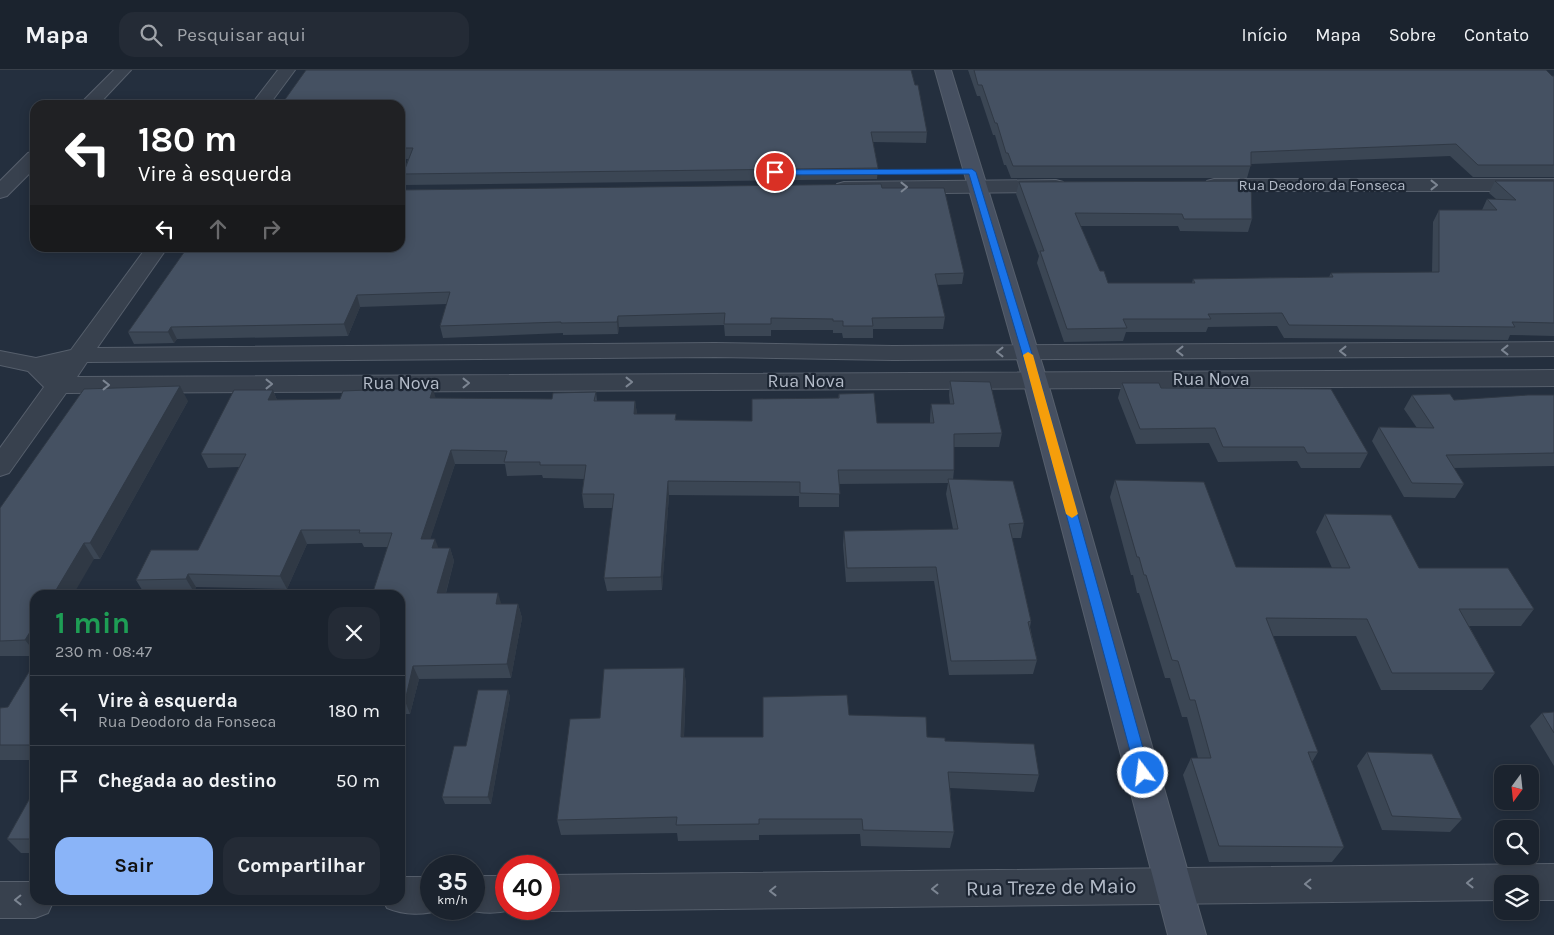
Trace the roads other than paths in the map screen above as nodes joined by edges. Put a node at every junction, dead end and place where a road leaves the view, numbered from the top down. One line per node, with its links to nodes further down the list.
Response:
1 (123, 70): 4 (street)
2 (287, 70): 5 (street)
3 (943, 70): 9 (street)
4 (93, 100)
5 (264, 100)
6 (30, 162): 13 (street)
7 (1554, 168): 11 (street, Rua Deodoro da Fonseca, one-way to 11)
8 (1061, 171): 9 (street)
9 (975, 179): 10 (street); 12 (street); 16 (street)
10 (831, 180)
11 (1554, 185)
12 (1076, 186)
13 (0, 192)
14 (153, 252): 17 (street)
15 (1554, 349): 16 (street, Rua Nova, one-way to 16)
16 (1027, 352): 17 (street, Rua Nova, one-way to 17); 21 (street)
17 (80, 355): 19 (street, Rua Nova); 22 (street)
18 (0, 358): 19 (street)
19 (36, 365): 22 (street)
20 (1554, 378): 21 (street, Rua Nova)
21 (1035, 380): 22 (street, Rua Nova, one-way to 21); 25 (street)
22 (58, 385): 23 (street)
23 (0, 467)
24 (1554, 882): 25 (street, Rua Treze de Maio, one-way to 25)
25 (1174, 886): 26 (street, Rua Treze de Maio, one-way to 26); 31 (street)
26 (560, 894)
27 (405, 895): 28 (street)
28 (420, 895)
29 (0, 900): 30 (street, one-way to 29)
30 (30, 900)
31 (1187, 935)

